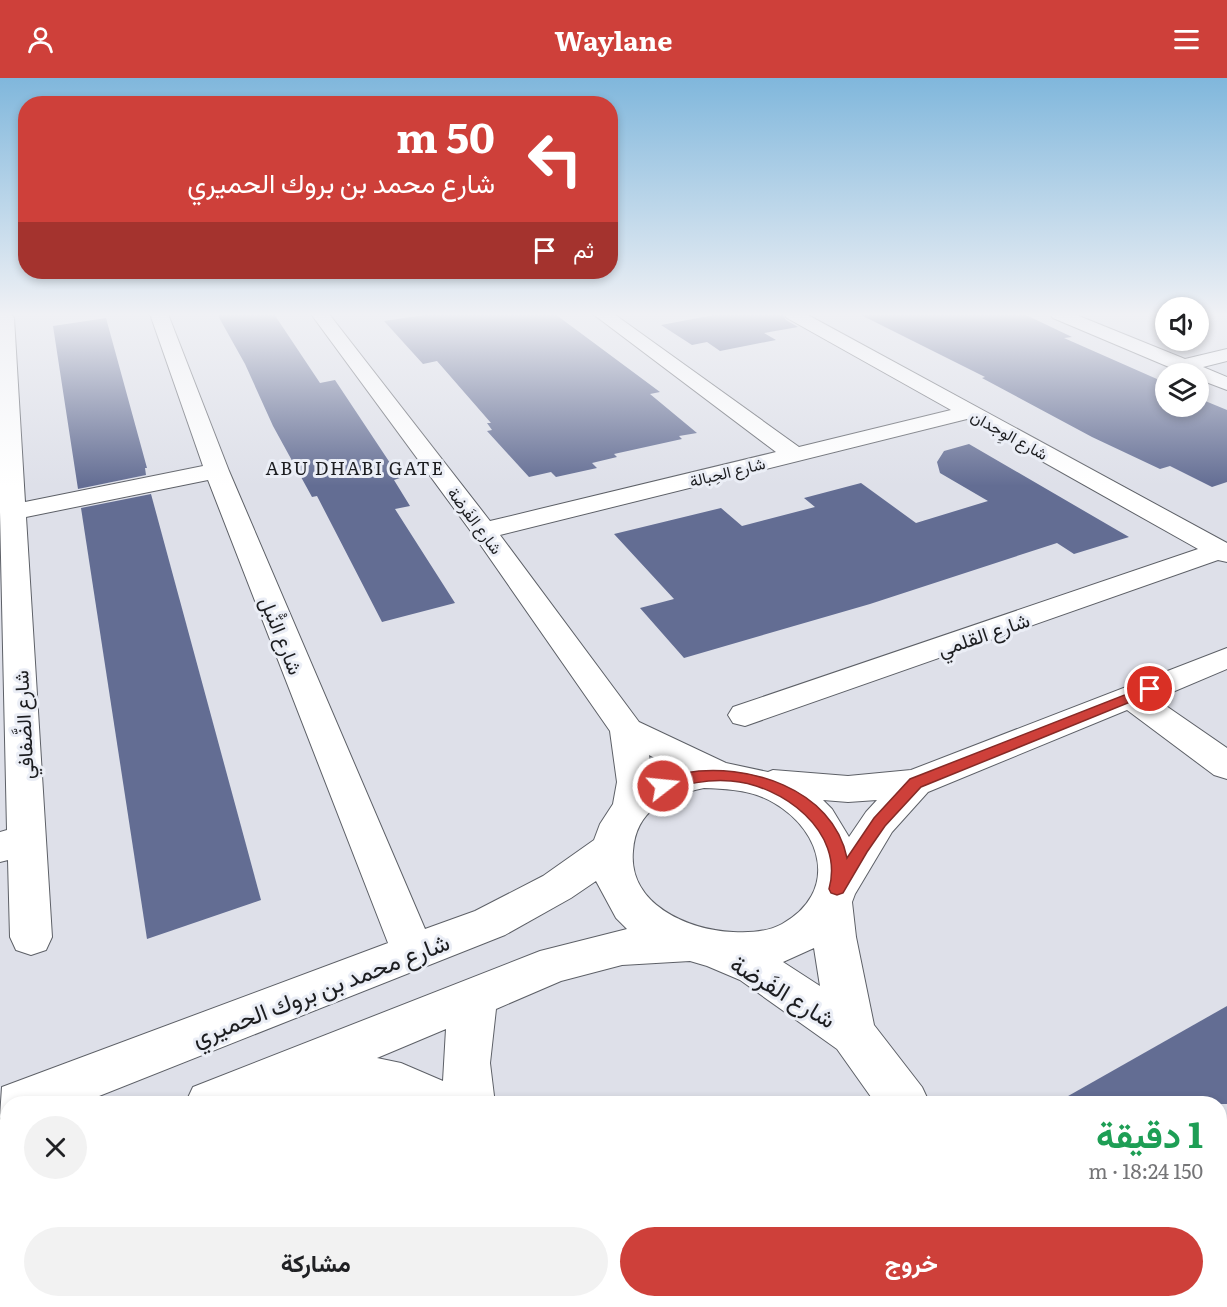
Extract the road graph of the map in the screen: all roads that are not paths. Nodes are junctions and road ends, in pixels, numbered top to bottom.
1 (3, 371) edge
2 (180, 371) edge
3 (363, 371) edge
4 (681, 371) edge
5 (897, 371) edge
6 (1209, 377) edge
7 (1227, 384) edge
8 (970, 412) junction
9 (795, 455) junction
10 (217, 471) junction
11 (13, 512) junction
12 (484, 531) junction
13 (1224, 552) edge
14 (9, 627) edge
15 (1227, 658) edge
16 (1131, 697) junction
17 (745, 715) dead end
18 (627, 730) junction
19 (1227, 766) edge
20 (720, 776) junction
21 (762, 782) junction
22 (915, 783) junction
23 (631, 807) junction
24 (14, 843) edge
25 (611, 849) junction
26 (835, 896) junction
27 (31, 938) dead end
28 (702, 947) junction
29 (413, 953) junction
30 (476, 995) junction
31 (853, 1034) junction
32 (230, 1095) edge
33 (40, 1096) edge
34 (419, 1096) edge
35 (469, 1096) edge
36 (899, 1096) edge

1 - 11 street, شارع الضَّفافي
2 - 10 street, شارع النُّبل
3 - 12 street, شارع الفَرضة
4 - 9 street
5 - 8 street, شارع الوِجدان
6 - 7 street
8 - 9 street, شارع الحِبالة
8 - 13 street, شارع الوِجدان
9 - 12 street, شارع الحِبالة
10 - 11 street
10 - 29 street, شارع النُّبل
11 - 14 street, شارع الضَّفافي
12 - 18 street, شارع الفَرضة
13 - 17 street, شارع القلمي
14 - 24 street, شارع الضَّفافي
15 - 16 street
16 - 19 street
16 - 22 street
18 - 20 street, شارع الفَرضة
18 - 23 street, شارع الفَرضة
20 - 21 street
20 - 23 street
21 - 22 street
21 - 26 street
22 - 26 street
23 - 25 street
24 - 27 street, شارع الضَّفافي
25 - 28 street
25 - 29 street, شارع محمد بن بروك الحميري
26 - 28 street
26 - 31 street, شارع الفَرضة
28 - 30 street
28 - 31 street, شارع الفَرضة
29 - 33 street, شارع محمد بن بروك الحميري
30 - 32 street
30 - 35 street
31 - 36 street, شارع الفَرضة
32 - 34 street

